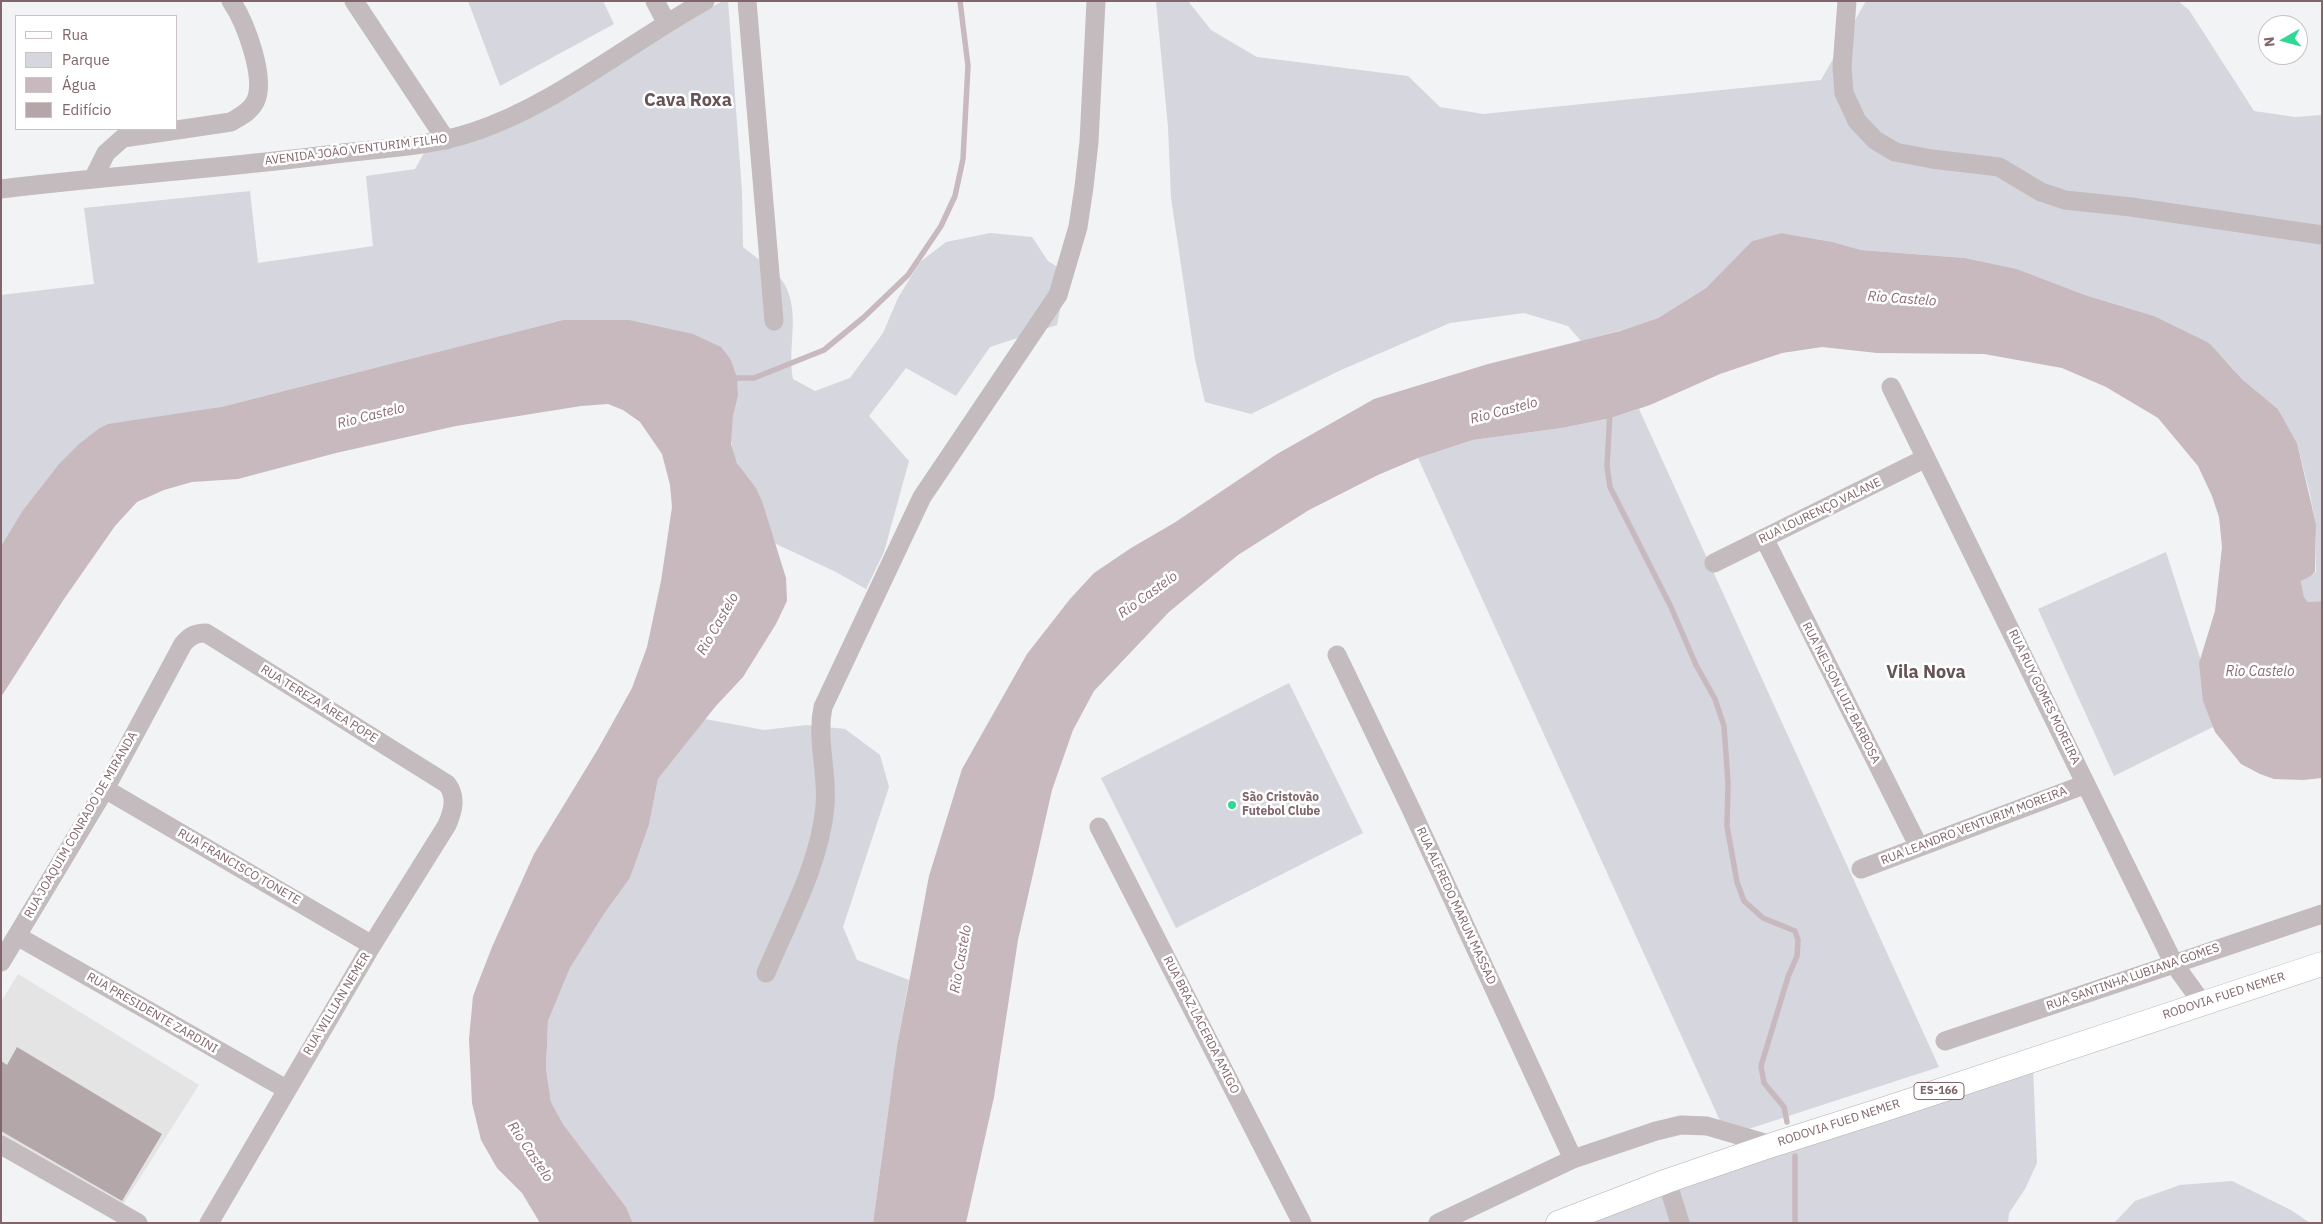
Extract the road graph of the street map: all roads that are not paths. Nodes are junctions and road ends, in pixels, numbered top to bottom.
1 (230, 1) edge
2 (354, 1) edge
3 (655, 1) edge
4 (706, 1) edge
5 (747, 1) edge
6 (1096, 1) edge
7 (1847, 1) edge
8 (666, 22) junction
9 (177, 130) edge
10 (178, 130) edge
11 (446, 140) junction
12 (94, 178) junction
13 (1, 189) edge
14 (2322, 235) edge
15 (774, 321) dead end
16 (1891, 387) dead end
17 (1926, 458) junction
18 (1764, 538) junction
19 (1714, 563) dead end
20 (189, 637) joint
21 (1337, 655) dead end
22 (447, 784) joint
23 (2086, 784) junction
24 (105, 789) junction
25 (1100, 827) dead end
26 (1919, 847) junction
27 (1861, 869) dead end
28 (2322, 914) edge
29 (17, 936) junction
30 (372, 945) junction
31 (1, 962) edge
32 (2174, 964) junction
33 (2322, 964) edge
34 (766, 973) dead end
35 (2203, 1004) junction
36 (1945, 1041) dead end
37 (286, 1089) junction
38 (1772, 1144) junction
39 (1, 1145) edge
40 (1572, 1159) junction
41 (1668, 1180) junction
42 (138, 1223) edge
43 (209, 1223) edge
44 (1302, 1223) edge
45 (1438, 1223) edge
46 (1558, 1223) edge
47 (1680, 1223) edge

1 - 10 street
2 - 11 street
3 - 8 street
4 - 8 street, AVENIDA JOÃO VENTURIM FILHO
5 - 15 street
6 - 34 street
7 - 14 street
8 - 11 street, AVENIDA JOÃO VENTURIM FILHO
9 - 12 street
11 - 12 street, AVENIDA JOÃO VENTURIM FILHO
12 - 13 street, AVENIDA JOÃO VENTURIM FILHO
16 - 17 street, RUA RUY GOMES MOREIRA
17 - 18 street, RUA LOURENÇO VALANE
17 - 23 street, RUA RUY GOMES MOREIRA
18 - 19 street, RUA LOURENÇO VALANE
18 - 26 street, RUA NELSON LUIZ BARBOSA
20 - 22 street, RUA TEREZA ÁREA POPE
20 - 24 street, RUA JOAQUIM CONRADO DE MIRANDA
21 - 40 street, RUA ALFREDO MARUN MASSAD
22 - 30 street, RUA WILLIAN NEMER
23 - 26 street, RUA LEANDRO VENTURIM MOREIRA
23 - 32 street, RUA RUY GOMES MOREIRA
24 - 29 street, RUA JOAQUIM CONRADO DE MIRANDA
24 - 30 street, RUA FRANCISCO TONETE
25 - 44 street, RUA BRAZ LACERDA AMIGO
26 - 27 street, RUA LEANDRO VENTURIM MOREIRA
28 - 32 street, RUA SANTINHA LUBIANA GOMES
29 - 31 street, RUA JOAQUIM CONRADO DE MIRANDA
29 - 37 street, RUA PRESIDENTE ZARDINI
30 - 37 street, RUA WILLIAN NEMER
32 - 35 street, RUA RUY GOMES MOREIRA
32 - 36 street, RUA SANTINHA LUBIANA GOMES
33 - 35 main road, RODOVIA FUED NEMER / ES-166
35 - 38 main road, RODOVIA FUED NEMER / ES-166
37 - 43 street, RUA WILLIAN NEMER
38 - 40 street
38 - 41 main road, RODOVIA FUED NEMER / ES-166
39 - 42 street
40 - 45 street
41 - 46 main road, RODOVIA FUED NEMER / ES-166
41 - 47 street

